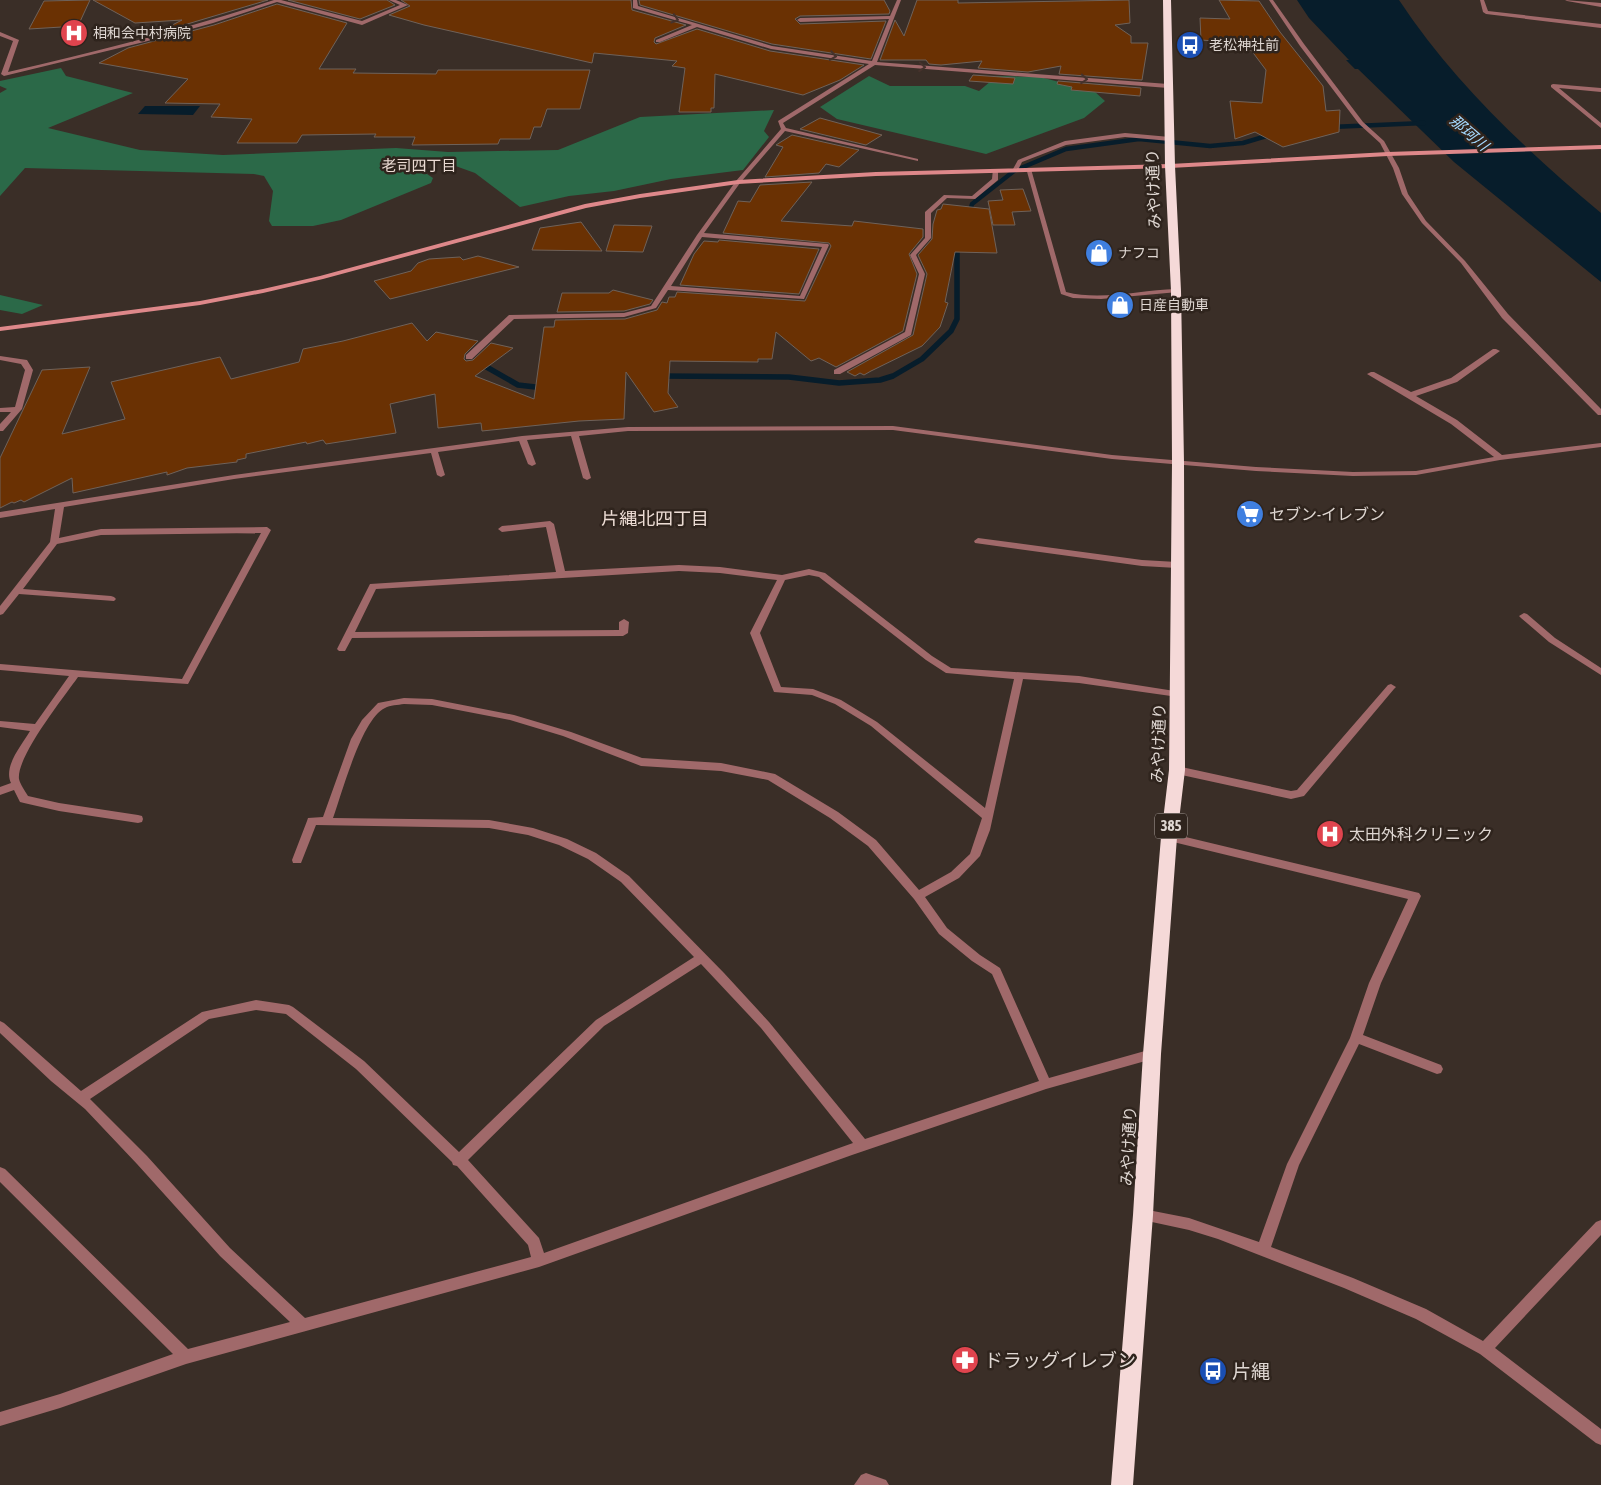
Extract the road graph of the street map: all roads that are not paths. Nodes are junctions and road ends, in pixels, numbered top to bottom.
1 (278, 0) edge
2 (391, 0) edge
3 (630, 0) edge
4 (636, 0) edge
5 (899, 0) edge
6 (1167, 0) edge
7 (1271, 0) edge
8 (1482, 0) edge
9 (1567, 0) edge
10 (1601, 5) edge
11 (892, 17) junction
12 (800, 20) dead end
13 (697, 25) junction
14 (1601, 26) edge
15 (0, 34) edge
16 (658, 41) dead end
17 (874, 63) junction
18 (2, 75) edge
19 (1168, 86) junction
20 (1601, 90) edge
21 (1601, 126) edge
22 (784, 129) junction
23 (1170, 139) junction
24 (1601, 147) edge
25 (1388, 154) junction
26 (916, 160) dead end
27 (1170, 166) junction
28 (1016, 169) junction
29 (1028, 169) junction
30 (996, 170) junction
31 (738, 182) junction
32 (700, 235) junction
33 (667, 288) junction
34 (1176, 291) junction
35 (0, 329) edge
36 (1496, 351) dead end
37 (469, 357) dead end
38 (0, 358) edge
39 (837, 372) dead end
40 (1371, 374) dead end
41 (1411, 395) junction
42 (18, 409) junction
43 (0, 410) edge
44 (1601, 413) edge
45 (0, 429) edge
46 (574, 433) junction
47 (522, 438) junction
48 (1601, 445) edge
49 (434, 450) junction
50 (1500, 458) junction
51 (1178, 463) junction
52 (532, 464) dead end
53 (441, 475) dead end
54 (587, 478) dead end
55 (60, 505) junction
56 (0, 515) edge
57 (502, 529) dead end
58 (978, 541) dead end
59 (54, 542) junction
60 (1176, 565) junction
61 (561, 574) junction
62 (782, 578) junction
63 (16, 591) junction
64 (111, 599) dead end
65 (0, 612) edge
66 (1524, 616) dead end
67 (624, 622) dead end
68 (350, 634) junction
69 (342, 649) dead end
70 (0, 667) edge
71 (1601, 672) edge
72 (76, 673) junction
73 (1019, 676) junction
74 (1391, 687) dead end
75 (1178, 694) junction
76 (0, 724) edge
77 (38, 728) junction
78 (1177, 770) junction
79 (17, 785) junction
80 (0, 791) edge
81 (988, 817) junction
82 (138, 819) dead end
83 (327, 821) junction
84 (1169, 838) junction
85 (297, 860) dead end
86 (918, 896) junction
87 (702, 957) junction
88 (0, 1026) edge
89 (1356, 1038) junction
90 (1152, 1054) junction
91 (1437, 1069) dead end
92 (1046, 1084) junction
93 (81, 1098) junction
94 (862, 1146) junction
95 (458, 1161) junction
96 (0, 1173) edge
97 (1143, 1214) junction
98 (1601, 1226) edge
99 (1263, 1250) junction
100 (539, 1260) junction
101 (304, 1326) junction
102 (1485, 1350) junction
103 (186, 1357) junction
104 (0, 1419) edge
105 (1601, 1438) edge
106 (862, 1485) edge
107 (881, 1485) edge
108 (1122, 1485) edge

1 - 2 street
1 - 18 street
3 - 4 street
4 -> 13 street
5 - 11 street
6 - 19 highway, みやけ通り / 385
7 - 25 street
8 - 14 street
9 - 10 street
11 - 12 street
11 - 17 street
13 - 16 street
13 -> 17 street
15 - 18 street
17 -> 19 street
17 - 22 street
19 - 23 highway, みやけ通り / 385
20 - 21 street
22 - 26 street
22 - 31 street
23 - 27 highway, みやけ通り / 385
23 - 28 street
24 - 25 street
25 - 27 street
25 - 44 street
27 - 29 street
27 - 34 highway, みやけ通り / 385
28 - 29 street
28 - 30 street
29 - 34 street
30 - 31 street
30 - 39 street
31 - 32 street
31 - 35 street
32 - 33 street
32 - 33 street
33 - 37 street
34 - 51 highway, みやけ通り / 385
36 - 41 street
38 - 42 street
40 - 41 street
41 - 50 street
42 - 43 street
42 - 45 street
46 - 47 street
46 - 51 street
46 - 54 street
47 - 49 street
47 - 52 street
48 - 50 street
49 - 53 street
49 - 55 street
50 - 51 street
51 - 60 highway, みやけ通り / 385
55 - 56 street
55 - 59 street
57 - 61 street
58 - 60 street
59 - 63 street
59 - 72 street
60 - 75 highway, みやけ通り / 385
61 - 62 street
61 - 68 street
62 - 73 street
62 - 81 street
63 - 64 street
63 - 65 street
66 - 71 street
67 - 68 street
68 - 69 street
70 - 72 street
72 - 77 street
73 - 75 street
73 - 81 street
74 - 78 street
75 - 78 highway, みやけ通り / 385
76 - 77 street
77 - 79 street
78 - 84 highway, みやけ通り / 385
79 - 80 street
79 - 82 street
81 - 86 street
83 - 85 street
83 - 86 street
83 - 87 street
84 - 89 street
84 - 90 highway, みやけ通り / 385
86 - 92 street
87 - 94 street
87 - 95 street
88 - 93 street
89 - 91 street
89 - 99 street
90 - 92 street
90 - 97 highway, みやけ通り / 385
92 - 94 street
93 - 95 street
93 - 101 street
94 - 100 street
95 - 100 street
96 - 103 street
97 - 99 street
97 - 108 highway, みやけ通り / 385
98 - 102 street
99 - 102 street
100 - 101 street
101 - 103 street
102 - 105 street
103 - 104 street
106 - 107 street

